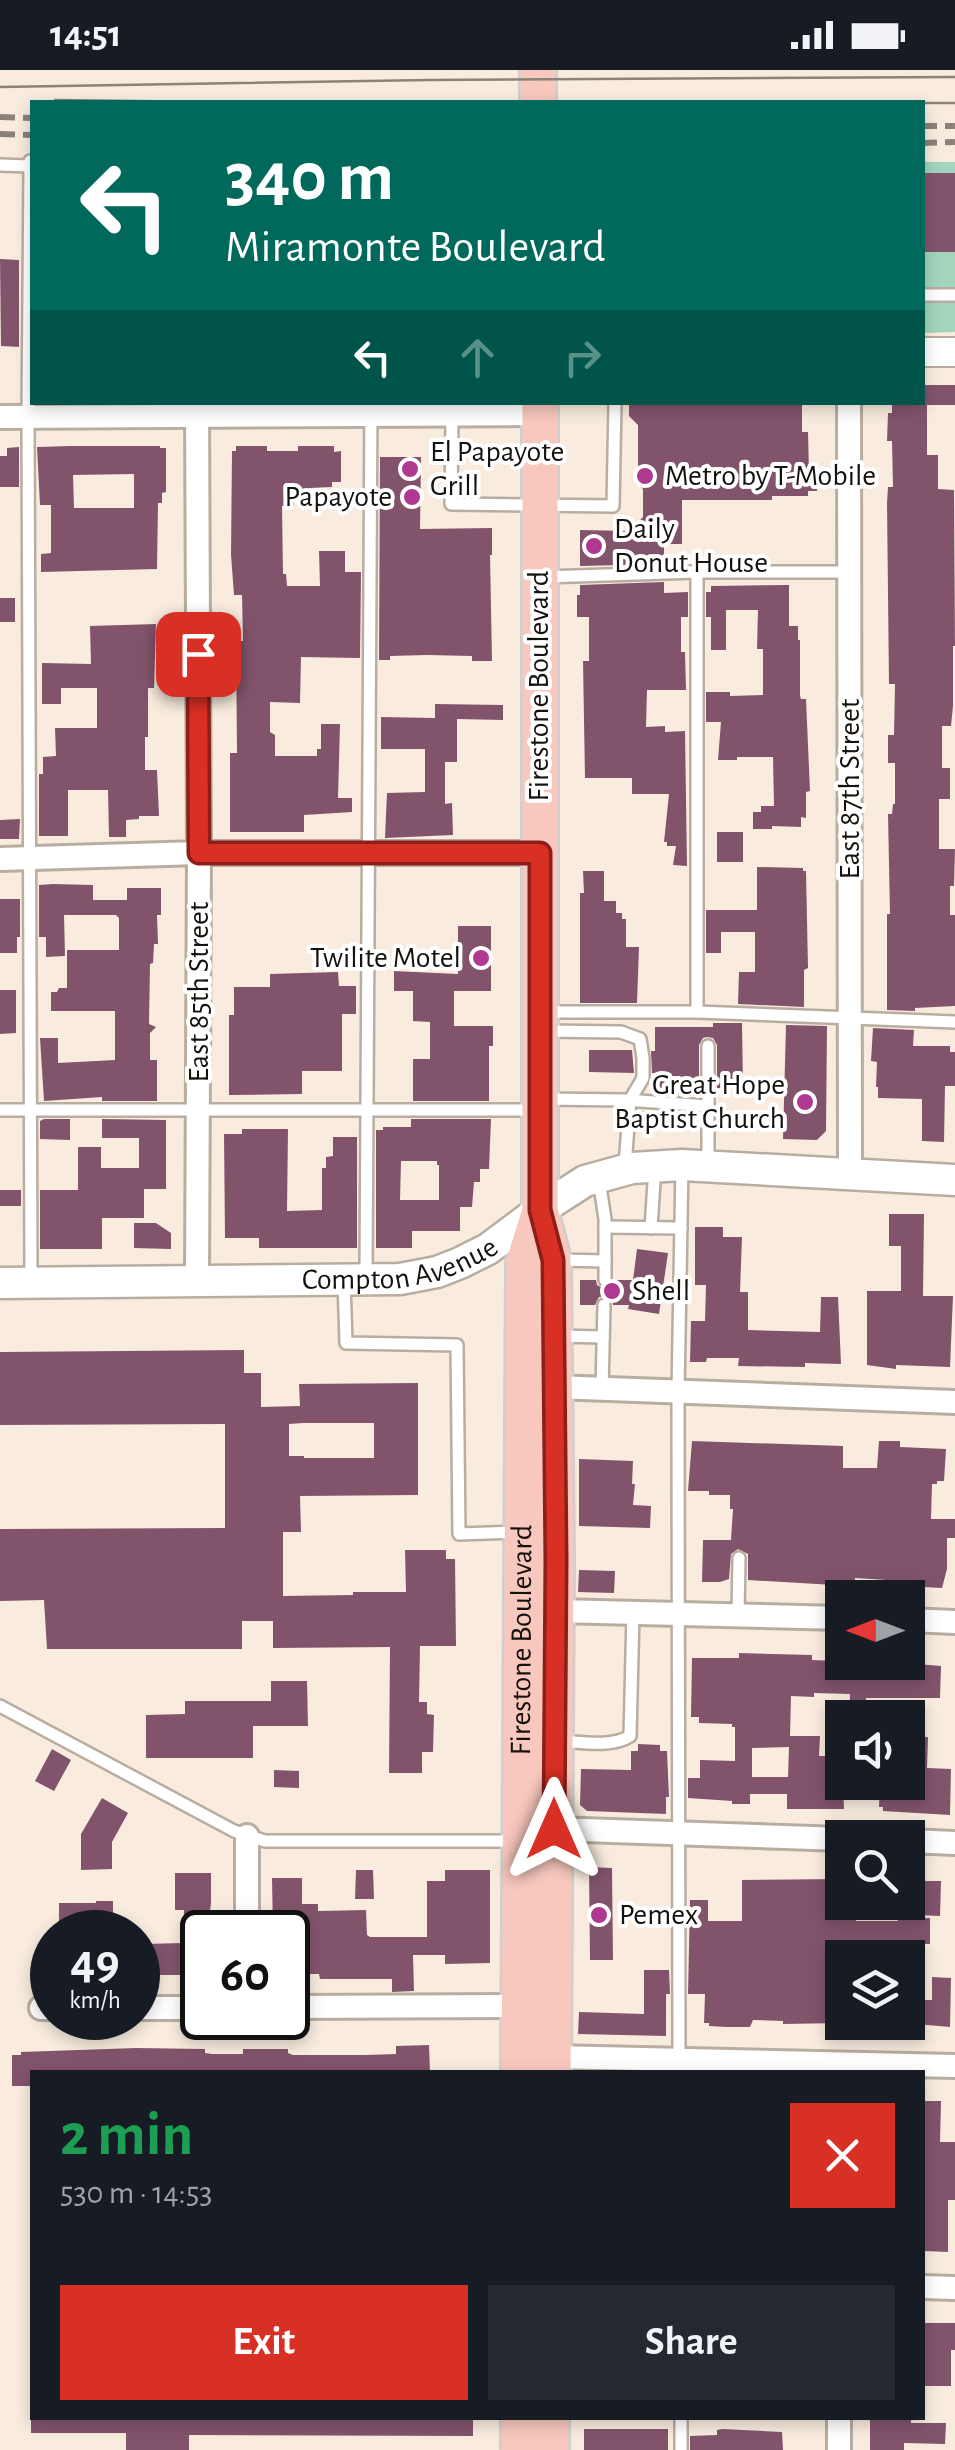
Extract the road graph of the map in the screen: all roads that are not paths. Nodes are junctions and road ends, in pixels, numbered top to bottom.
1 (538, 70) edge
2 (538, 100) edge
3 (30, 163) edge
4 (0, 166) edge
5 (30, 248) edge
6 (925, 295) edge
7 (955, 295) edge
8 (925, 352) edge
9 (955, 352) edge
10 (614, 405) edge
11 (849, 405) edge
12 (540, 408) edge
13 (197, 409) edge
14 (371, 409) edge
15 (452, 414) junction
16 (0, 417) edge
17 (28, 417) junction
18 (539, 506) junction
19 (697, 572) junction
20 (850, 572) junction
21 (539, 577) junction
22 (199, 853) junction
23 (369, 853) junction
24 (540, 853) junction
25 (31, 858) junction
26 (0, 859) edge
27 (696, 1012) junction
28 (850, 1020) junction
29 (540, 1022) junction
30 (955, 1022) edge
31 (708, 1046) dead end
32 (630, 1100) junction
33 (540, 1104) junction
34 (708, 1106) junction
35 (0, 1110) edge
36 (31, 1110) junction
37 (198, 1110) junction
38 (367, 1110) junction
39 (654, 1169) junction
40 (850, 1176) junction
41 (955, 1180) edge
42 (540, 1210) junction
43 (605, 1227) junction
44 (651, 1228) junction
45 (681, 1228) junction
46 (553, 1260) junction
47 (605, 1261) junction
48 (355, 1280) junction
49 (604, 1280) dead end
50 (197, 1281) junction
51 (31, 1282) junction
52 (0, 1283) edge
53 (604, 1305) dead end
54 (554, 1336) junction
55 (603, 1337) junction
56 (554, 1388) junction
57 (602, 1389) junction
58 (678, 1392) junction
59 (955, 1402) edge
60 (521, 1532) junction
61 (739, 1558) dead end
62 (556, 1611) junction
63 (632, 1613) junction
64 (677, 1614) junction
65 (738, 1615) junction
66 (825, 1618) edge
67 (925, 1621) edge
68 (955, 1622) edge
69 (0, 1706) edge
70 (555, 1741) junction
71 (554, 1829) junction
72 (677, 1833) junction
73 (247, 1836) junction
74 (825, 1838) edge
75 (520, 1841) junction
76 (925, 1842) edge
77 (955, 1843) edge
78 (247, 1910) edge
79 (520, 2006) junction
80 (310, 2007) edge
81 (553, 2065) edge
82 (679, 2066) edge
83 (955, 2066) edge
84 (520, 2070) edge
85 (925, 2286) edge
86 (955, 2288) edge
87 (520, 2420) edge
88 (552, 2420) edge
89 (680, 2420) edge
90 (839, 2420) edge
91 (520, 2450) edge
92 (551, 2450) edge
93 (680, 2450) edge
94 (838, 2450) edge

1 - 2 main road
3 - 4 lane
5 - 17 lane
6 - 7 lane
8 - 9 street
10 - 18 lane
11 - 20 street, East 87th Street
12 - 15 street
12 - 18 main road, Firestone Boulevard
13 - 14 street
13 - 17 street
13 - 22 street, East 85th Street
14 - 15 street
14 - 23 lane
15 - 18 lane
16 - 17 street
17 - 25 lane
18 - 21 main road, Firestone Boulevard
19 - 20 lane
19 - 21 lane
19 - 27 lane
20 - 28 street, East 87th Street
21 - 24 main road, Firestone Boulevard
22 - 23 street
22 - 25 street
22 - 37 street, East 85th Street
23 - 24 street
23 - 38 lane
24 - 29 main road, Firestone Boulevard
25 - 26 street
25 - 36 lane
27 - 28 lane
27 - 29 lane
28 - 30 lane
28 - 40 street, East 87th Street
29 - 32 lane
29 - 33 main road, Firestone Boulevard
31 - 34 lane
32 - 33 lane
32 - 34 lane
32 - 39 lane
33 - 38 lane
33 - 42 main road, Firestone Boulevard
34 - 39 lane
35 - 36 lane
36 - 37 lane
36 - 51 lane
37 - 38 lane
37 - 50 street, East 85th Street
38 - 48 lane
39 - 40 main road
39 - 42 main road, Compton Avenue
39 - 43 lane
39 - 44 lane
39 - 45 lane
40 - 41 main road
42 - 46 main road, Firestone Boulevard
42 - 48 main road, Compton Avenue
42 - 60 main road, Firestone Boulevard
43 - 44 lane
43 - 47 lane
44 - 45 lane
45 - 58 lane
46 - 47 lane
46 - 54 main road, Firestone Boulevard
47 - 49 lane
48 - 50 main road, Compton Avenue
48 - 60 lane
50 - 51 main road, Compton Avenue
51 - 52 main road, Compton Avenue
53 - 55 lane
54 - 55 lane
54 - 56 main road, Firestone Boulevard
55 - 57 lane
56 - 57 street
56 - 62 main road, Firestone Boulevard
57 - 58 street
58 - 59 street
58 - 64 lane
60 - 75 main road, Firestone Boulevard
61 - 65 lane
62 - 63 street
62 - 70 main road, Firestone Boulevard
63 - 64 street
63 - 70 lane
64 - 65 street
64 - 72 lane
65 - 66 street
67 - 68 street
69 - 73 lane
70 - 71 main road, Firestone Boulevard
71 - 72 street
71 - 81 main road, Firestone Boulevard
72 - 74 street
72 - 82 lane
73 - 75 lane
73 - 78 street
75 - 79 main road, Firestone Boulevard
76 - 77 street
79 - 80 street
79 - 84 main road, Firestone Boulevard
81 - 82 street
82 - 83 street
85 - 86 street
87 - 91 main road
88 - 92 main road
89 - 93 lane
90 - 94 street

